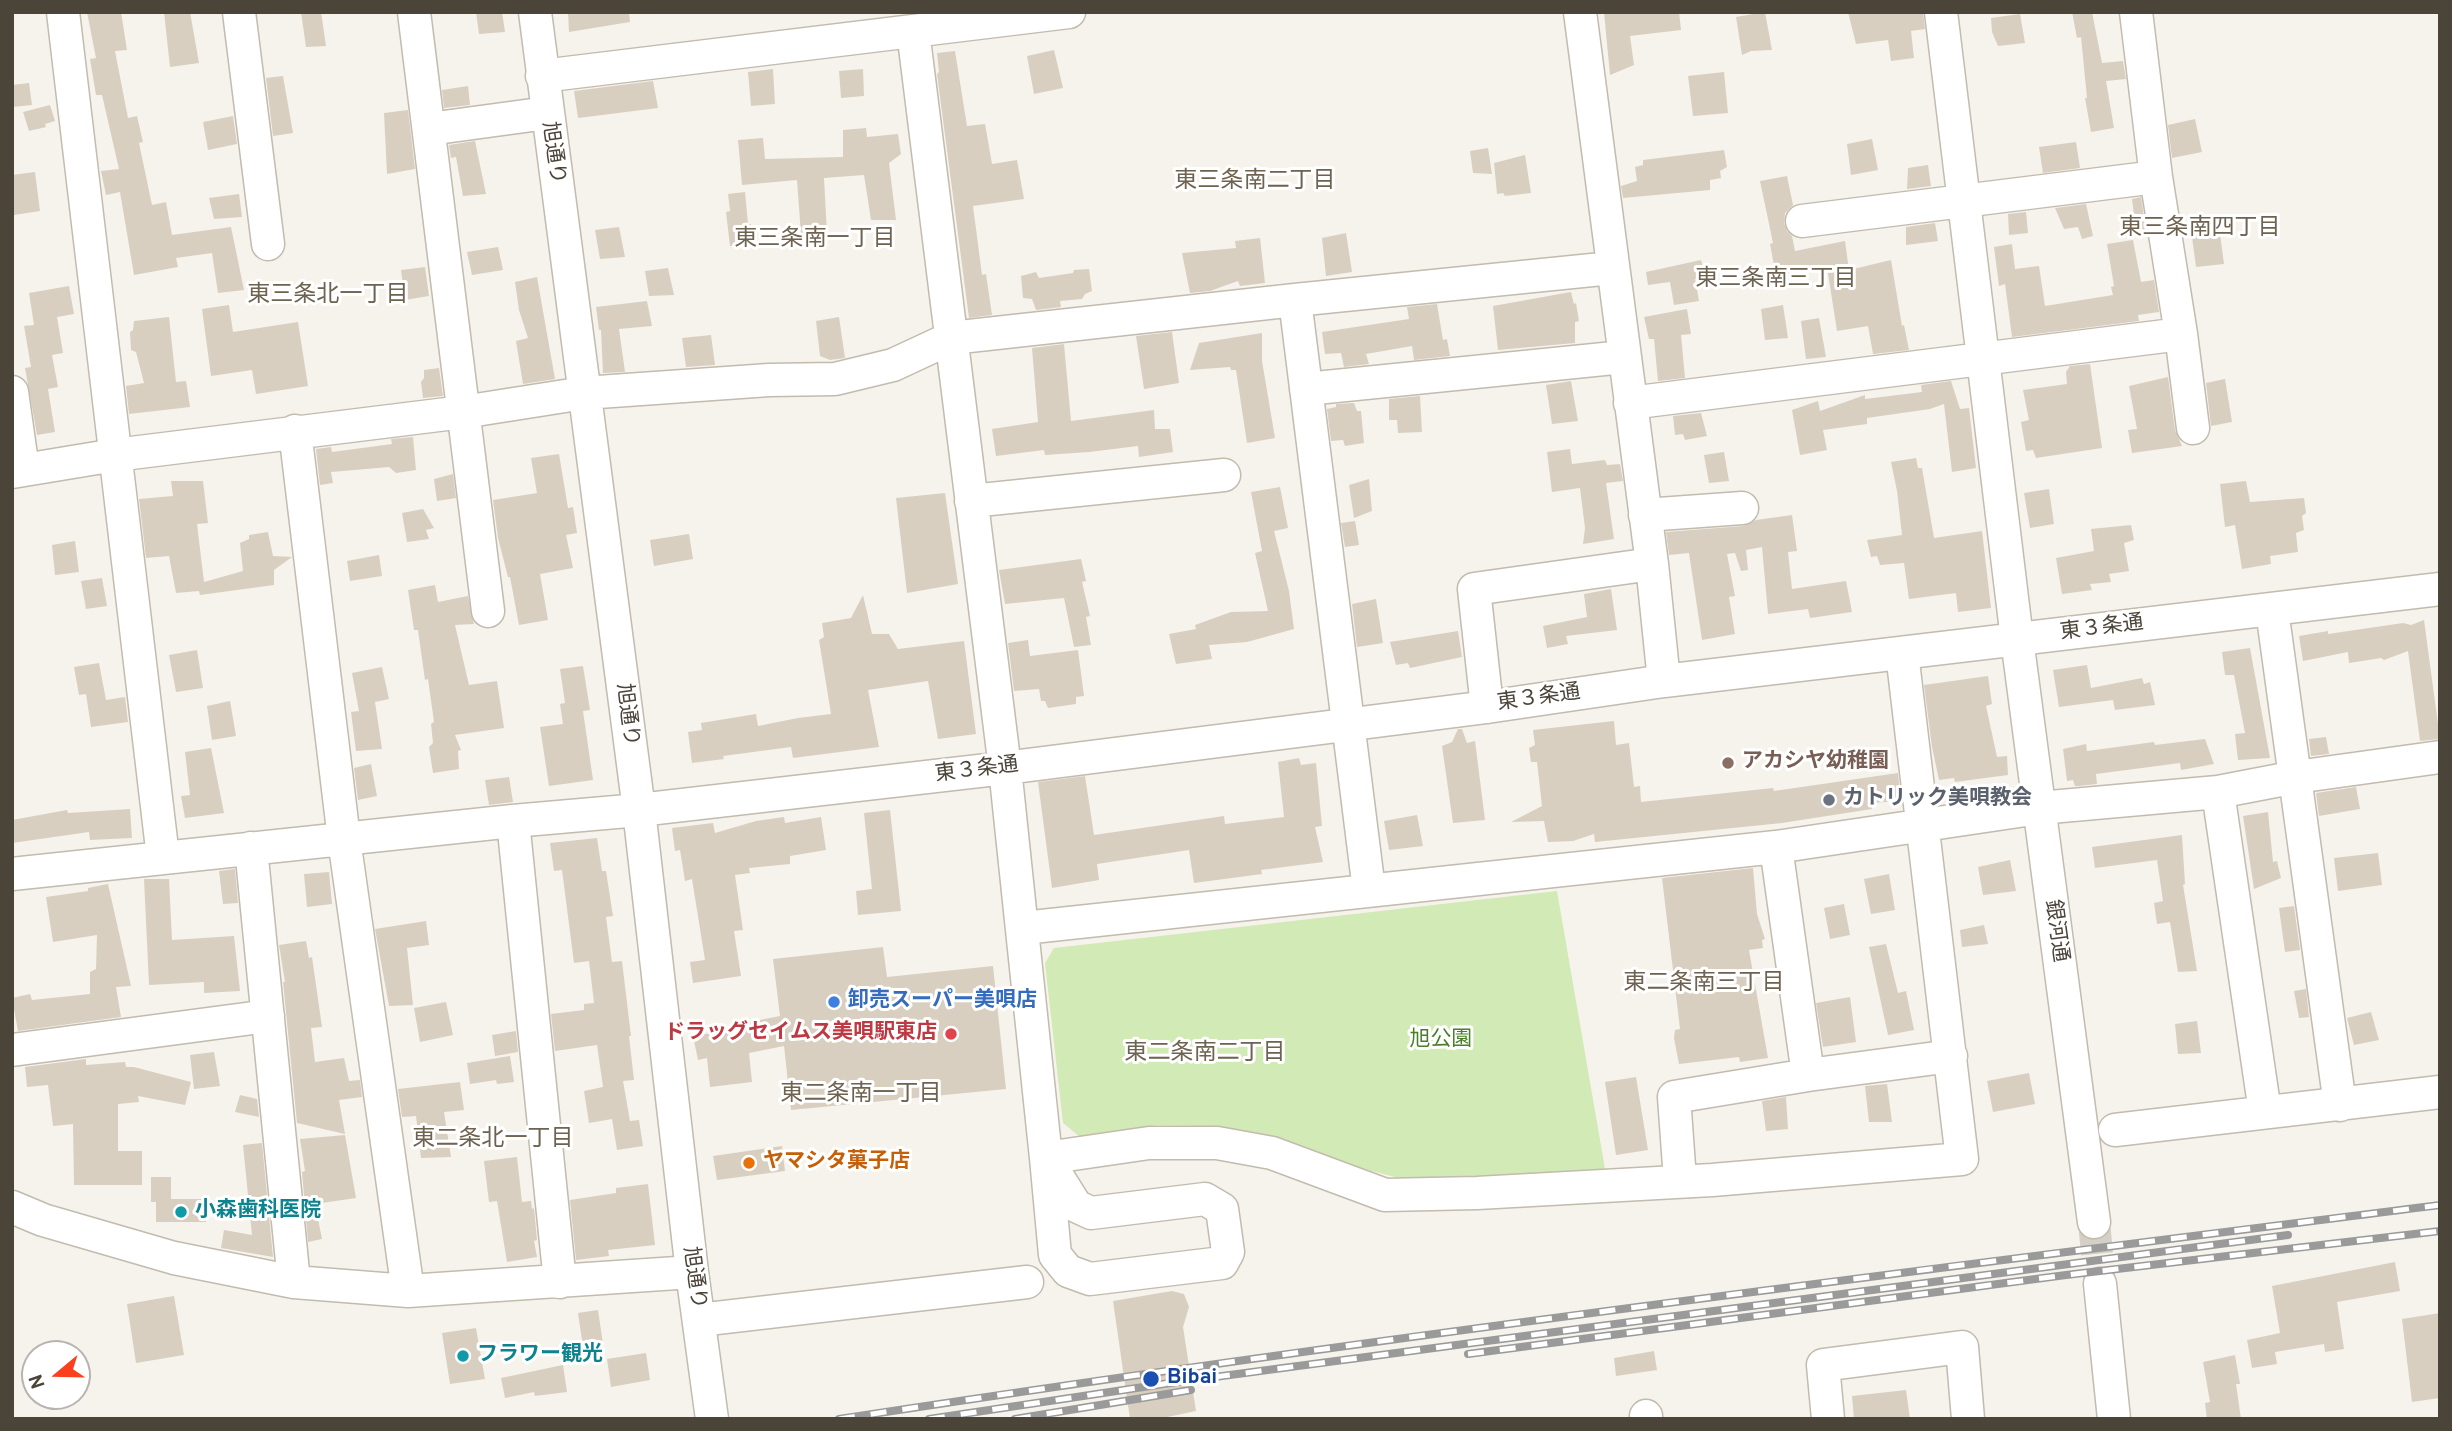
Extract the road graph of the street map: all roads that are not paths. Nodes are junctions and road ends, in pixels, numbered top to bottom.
1 (63, 12) edge
2 (239, 12) edge
3 (414, 12) edge
4 (535, 12) edge
5 (1069, 12) edge
6 (1580, 12) edge
7 (1941, 12) edge
8 (2136, 12) edge
9 (913, 31) junction
10 (542, 76) junction
11 (547, 113) junction
12 (429, 129) junction
13 (2156, 177) junction
14 (1963, 201) junction
15 (1802, 221) dead end
16 (268, 244) dead end
17 (1612, 268) junction
18 (1295, 300) junction
19 (2180, 334) junction
20 (951, 338) junction
21 (1624, 357) junction
22 (1984, 361) junction
23 (1306, 389) junction
24 (12, 392) edge
25 (584, 393) junction
26 (1630, 403) junction
27 (463, 412) junction
28 (2193, 428) dead end
29 (295, 431) junction
30 (115, 455) junction
31 (18, 471) edge
32 (1224, 475) dead end
33 (971, 501) junction
34 (1742, 509) dead end
35 (1645, 515) junction
36 (1652, 564) junction
37 (2440, 589) edge
38 (2272, 610) junction
39 (488, 611) dead end
40 (2017, 639) junction
41 (1902, 653) junction
42 (1664, 681) junction
43 (1487, 707) junction
44 (1348, 725) junction
45 (2440, 757) edge
46 (1005, 768) junction
47 (2296, 778) junction
48 (2218, 792) junction
49 (2039, 808) junction
50 (639, 810) junction
51 (513, 821) junction
52 (1921, 826) junction
53 (344, 839) junction
54 (1776, 847) junction
55 (251, 848) junction
56 (163, 858) junction
57 (12, 874) edge
58 (1369, 890) junction
59 (1023, 928) junction
60 (268, 1016) junction
61 (12, 1050) edge
62 (1951, 1056) junction
63 (1808, 1075) junction
64 (2440, 1092) edge
65 (2340, 1105) junction
66 (2265, 1112) junction
67 (2115, 1130) dead end
68 (1046, 1158) junction
69 (1681, 1180) junction
70 (12, 1207) edge
71 (2094, 1222) tunnel mouth
72 (692, 1272) junction
73 (294, 1282) junction
74 (560, 1282) junction
75 (1027, 1282) dead end
76 (2101, 1284) tunnel mouth
77 (408, 1291) junction
78 (699, 1320) junction
79 (712, 1419) edge
80 (1828, 1419) edge
81 (1968, 1419) edge
82 (2114, 1419) edge

1 - 30 street
2 - 16 street
3 - 12 street
4 - 10 street, 旭通り
5 - 9 street
6 - 17 street
7 - 14 street, 銀河通
8 - 13 street
9 - 10 street
9 - 20 street
10 - 11 street, 旭通り
11 - 12 street
11 - 25 street, 旭通り
12 - 27 street
13 - 14 street
13 - 19 street
14 - 15 street
14 - 22 street, 銀河通
17 - 18 street
17 - 21 street
18 - 20 street
18 - 23 street
19 - 22 street
19 - 28 street
20 - 25 street
20 - 33 street
21 - 23 street
21 - 26 street
22 - 26 street
22 - 40 street, 銀河通
23 - 44 street
24 - 31 street
25 - 27 street
25 - 50 street, 旭通り
26 - 35 street
27 - 29 street
27 - 39 street
29 - 30 street
29 - 53 street
30 - 31 street
30 - 56 street
32 - 33 street
33 - 46 street
34 - 35 street
35 - 36 street
36 - 42 street
36 - 43 street
37 - 38 street, 東３条通
38 - 40 street, 東３条通
38 - 47 street
40 - 41 street, 東３条通
40 - 49 street, 銀河通
41 - 42 street, 東３条通
41 - 52 street
42 - 43 street, 東３条通
43 - 44 street, 東３条通
44 - 46 street, 東３条通
44 - 58 street
45 - 47 street
46 - 50 street, 東３条通
46 - 59 street
47 - 48 street
47 - 65 street
48 - 49 street
48 - 66 street
49 - 52 street
49 - 71 street, 銀河通
50 - 51 street, 東３条通
50 - 72 street, 旭通り
51 - 53 street, 東３条通
51 - 74 street
52 - 54 street
52 - 62 street
53 - 55 street, 東３条通
53 - 77 street
54 - 58 street
54 - 63 street
55 - 56 street, 東３条通
55 - 60 street
56 - 57 street, 東３条通
58 - 59 street
59 - 68 street
60 - 61 street
60 - 73 street
62 - 63 street
62 - 69 street
63 - 69 street
64 - 65 street
65 - 66 street
66 - 67 street
68 - 68 street
68 - 69 street
70 - 73 street
72 - 74 street
72 - 78 street, 旭通り
73 - 77 street
74 - 77 street
75 - 78 street
76 - 82 street
78 - 79 street, 旭通り
80 - 81 street

